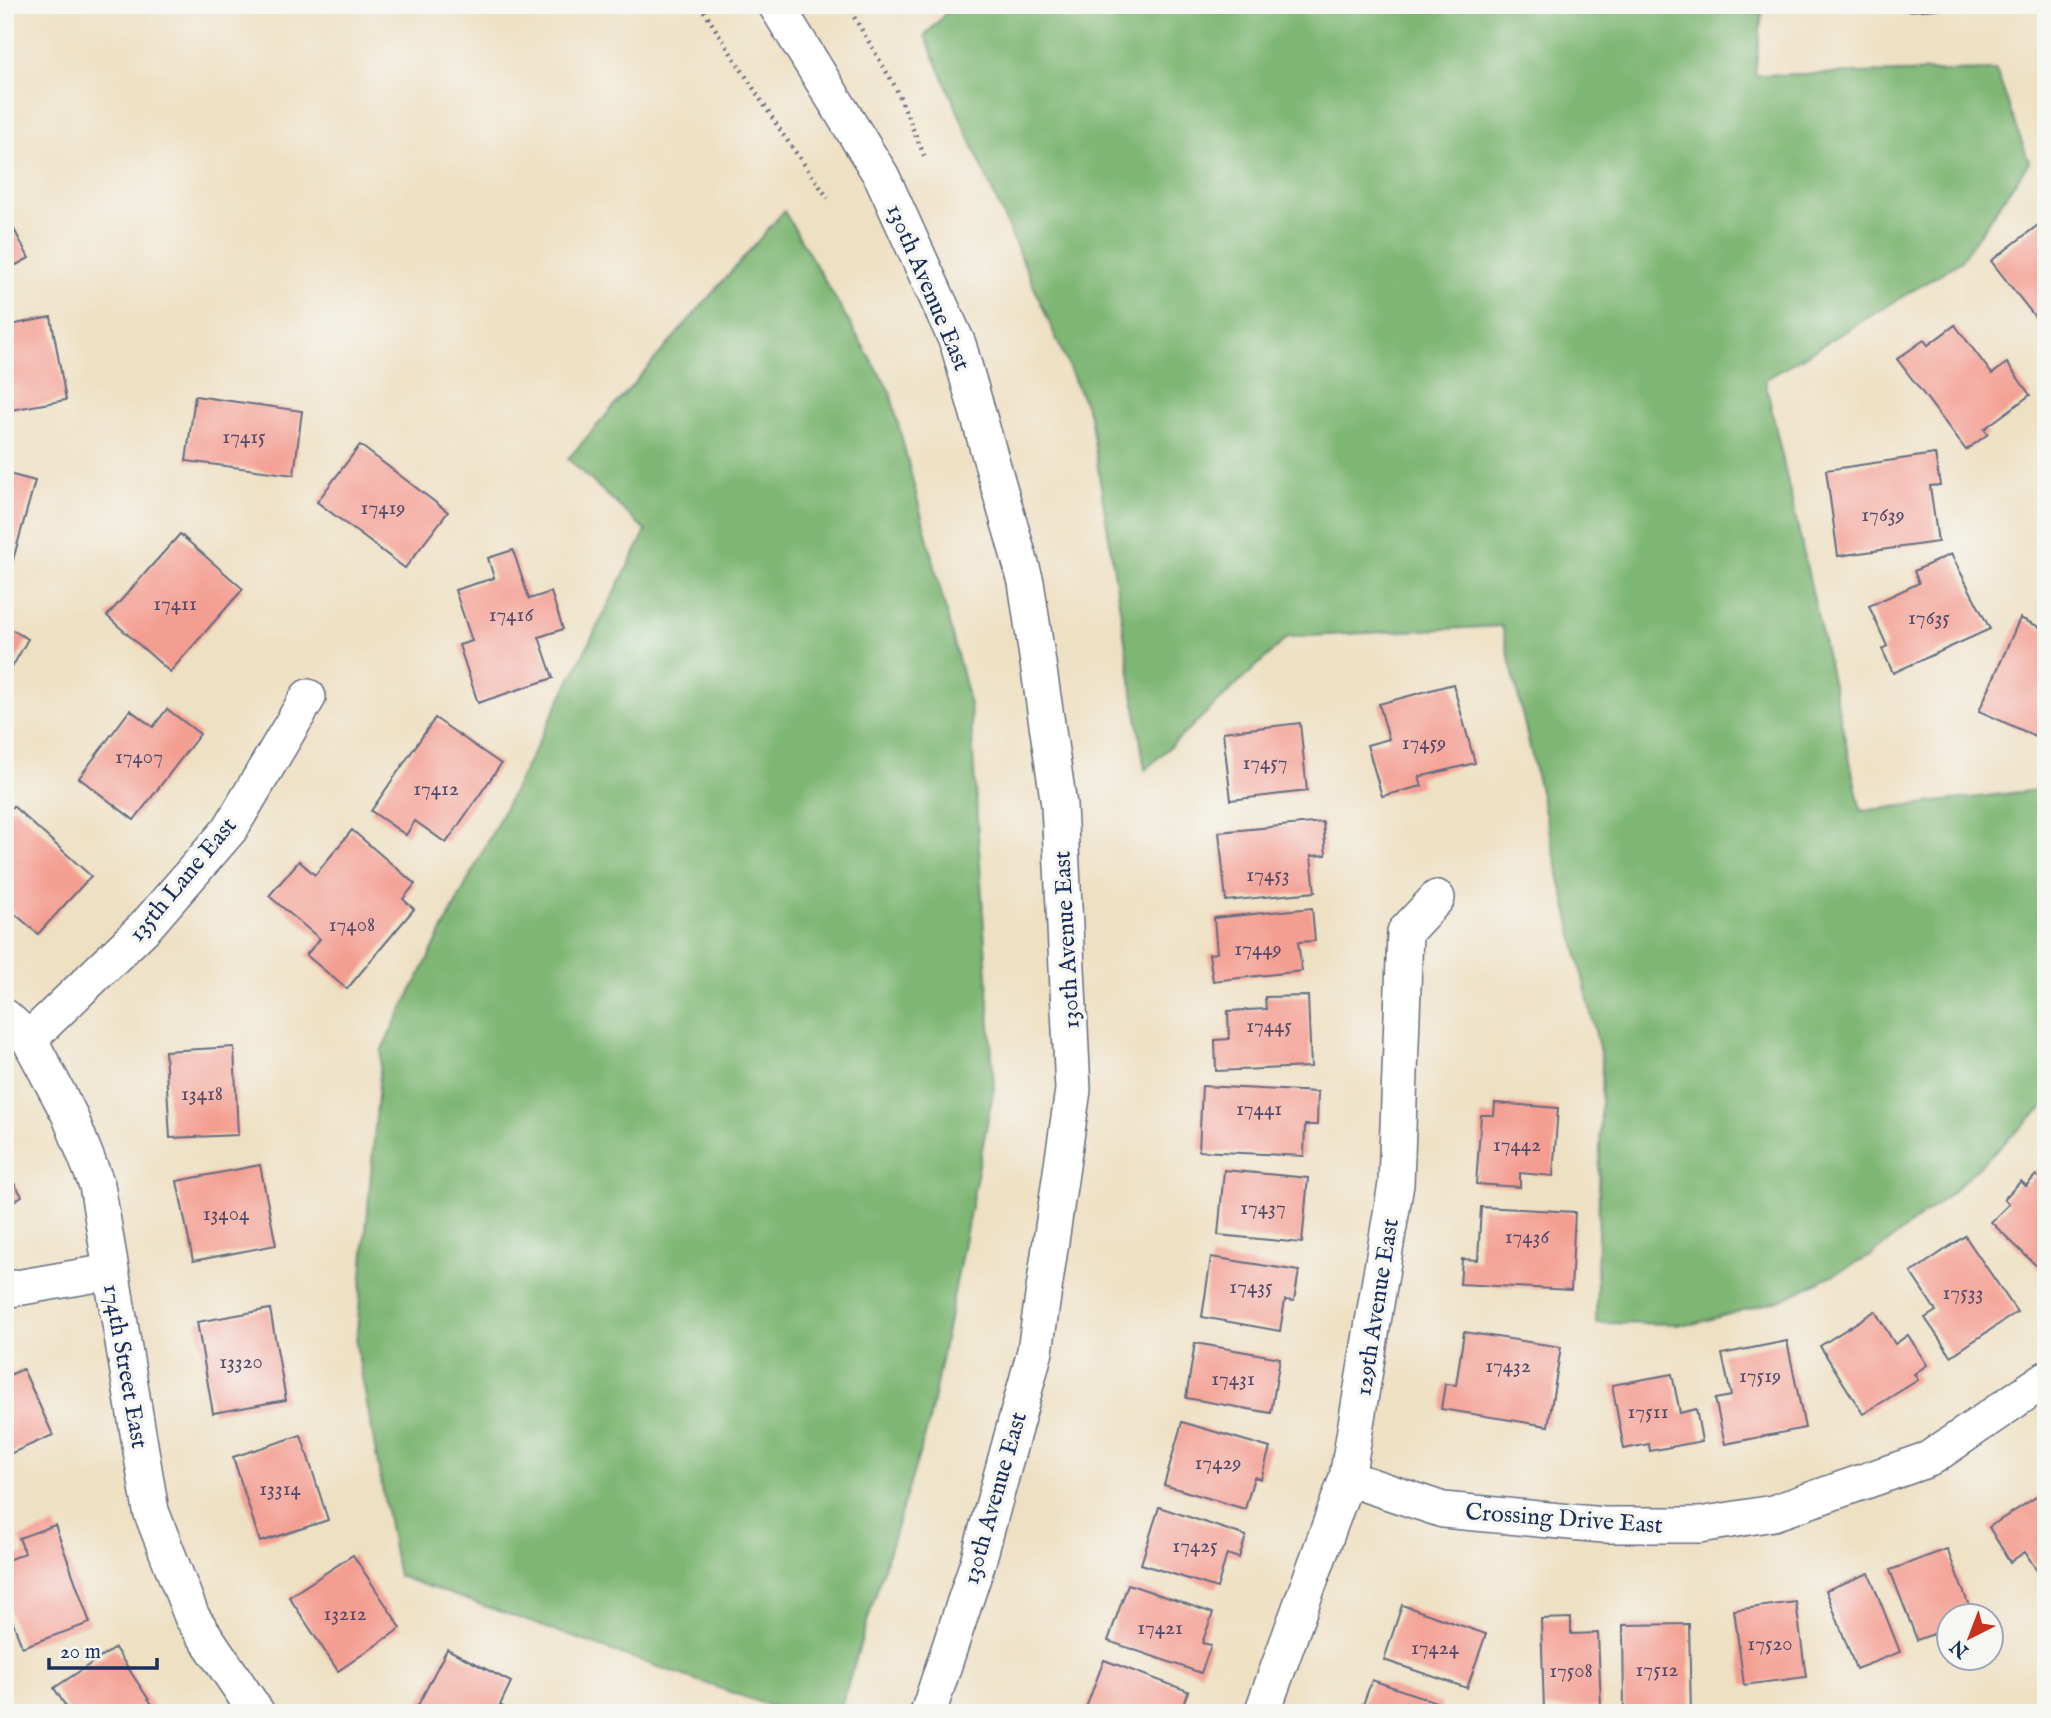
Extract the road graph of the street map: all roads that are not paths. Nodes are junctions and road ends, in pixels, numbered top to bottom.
1 (776, 5) edge
2 (308, 697) dead end
3 (1437, 898) dead end
4 (17, 1028) edge
5 (109, 1272) junction
6 (5, 1290) edge
7 (2046, 1379) edge
8 (1347, 1478) junction
9 (257, 1713) edge
10 (928, 1713) edge
11 (1262, 1713) edge

1 - 10 street, 130th Avenue East
2 - 4 street, 135th Lane East
3 - 8 street, 129th Avenue East
4 - 5 street, 174th Street East
5 - 6 street
5 - 9 street, 174th Street East
7 - 8 street, Crossing Drive East
8 - 11 street, 129th Avenue East

